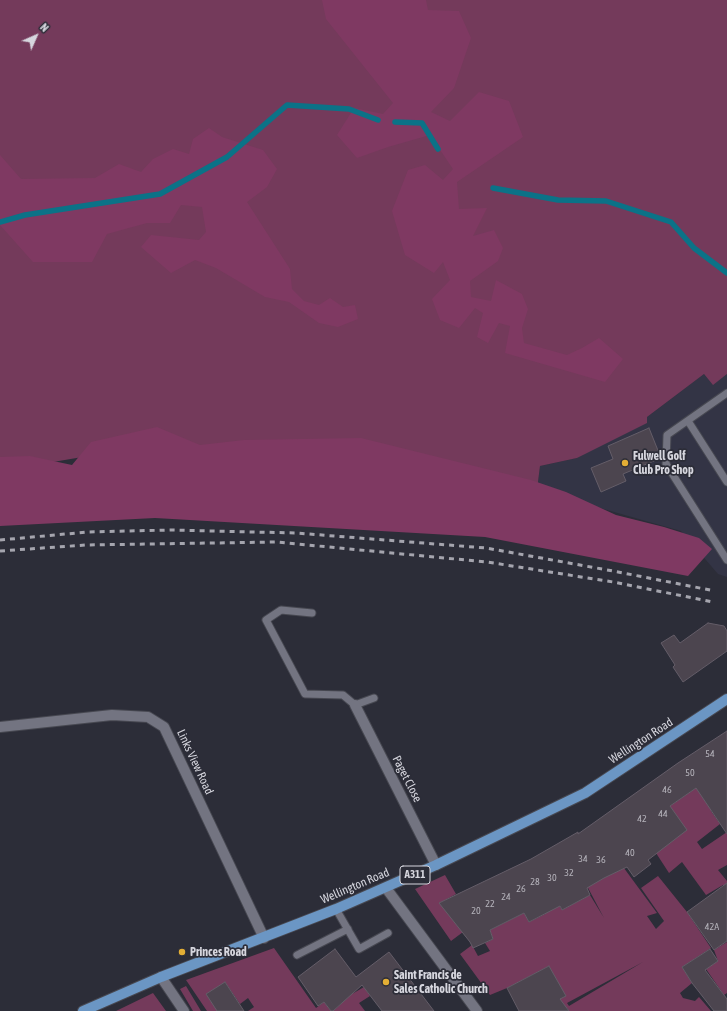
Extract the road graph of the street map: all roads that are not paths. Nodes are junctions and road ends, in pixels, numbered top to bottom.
1 (727, 393) edge
2 (688, 420) junction
3 (727, 482) edge
4 (727, 560) edge
5 (312, 613) dead end
6 (374, 698) dead end
7 (726, 703) edge
8 (355, 705) junction
9 (0, 726) edge
10 (436, 865) junction
11 (386, 888) junction
12 (336, 909) junction
13 (348, 929) junction
14 (388, 933) dead end
15 (264, 938) junction
16 (297, 955) dead end
17 (160, 977) junction
18 (83, 1011) edge
19 (184, 1011) edge
20 (477, 1011) edge

1 - 2 lane
2 - 3 lane
2 - 4 lane
5 - 8 lane
6 - 8 lane
7 - 10 main road, Wellington Road / A311
8 - 10 street, Paget Close
9 - 15 street, Links View Road
10 - 11 main road, Wellington Road / A311
11 - 12 main road, Wellington Road / A311
11 - 20 street
12 - 13 lane
12 - 15 main road, Wellington Road / A311
13 - 14 lane
13 - 16 lane
15 - 17 main road, Wellington Road / A311
17 - 18 main road, Wellington Road / A311
17 - 19 street

